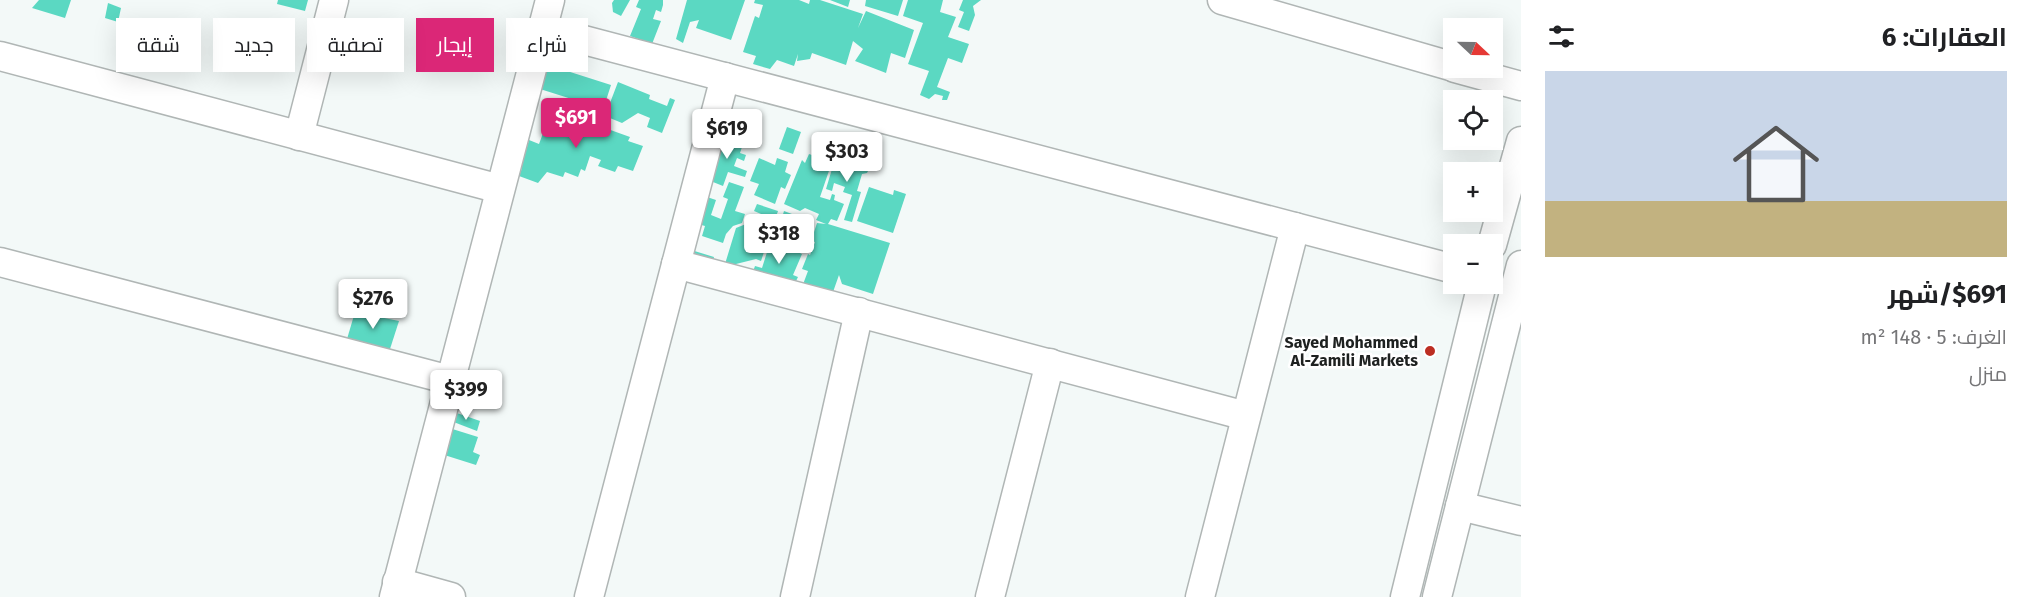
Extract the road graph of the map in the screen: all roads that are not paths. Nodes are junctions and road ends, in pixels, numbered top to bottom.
1 (334, 0) edge
2 (550, 0) edge
3 (1222, 0) edge
4 (545, 18) edge
5 (588, 41) edge
6 (0, 56) edge
7 (1443, 64) edge
8 (531, 72) edge
9 (725, 77) junction
10 (1493, 78) edge
11 (1521, 86) edge
12 (299, 136) junction
13 (1521, 141) edge
14 (500, 189) junction
15 (1295, 227) junction
16 (1495, 234) edge
17 (0, 262) edge
18 (676, 264) junction
19 (1443, 265) edge
20 (1520, 276) edge
21 (1480, 294) edge
22 (859, 312) junction
23 (1475, 314) junction
24 (1507, 318) junction
25 (1050, 363) junction
26 (450, 380) junction
27 (1246, 416) junction
28 (1448, 423) junction
29 (1478, 436) junction
30 (1460, 506) junction
31 (1521, 521) edge
32 (396, 590) edge
33 (451, 597) edge
34 (589, 597) edge
35 (795, 597) edge
36 (990, 597) edge
37 (1200, 597) edge
38 (1405, 597) edge
39 (1437, 597) edge

1 - 12 street
2 - 4 street
3 - 7 street
5 - 9 street
6 - 12 street
8 - 14 street
9 - 15 street
9 - 18 street
10 - 11 street
12 - 14 street
13 - 16 street
14 - 26 street
15 - 19 street
15 - 27 street
17 - 26 street
18 - 22 street
18 - 34 street
20 - 24 street
21 - 23 street
22 - 25 street
22 - 35 street
23 - 24 street
23 - 28 street
24 - 29 street
25 - 27 street
25 - 36 street
26 - 32 street
27 - 37 street
28 - 29 street
28 - 38 street
29 - 30 street
30 - 31 street
30 - 39 street
32 - 33 street

